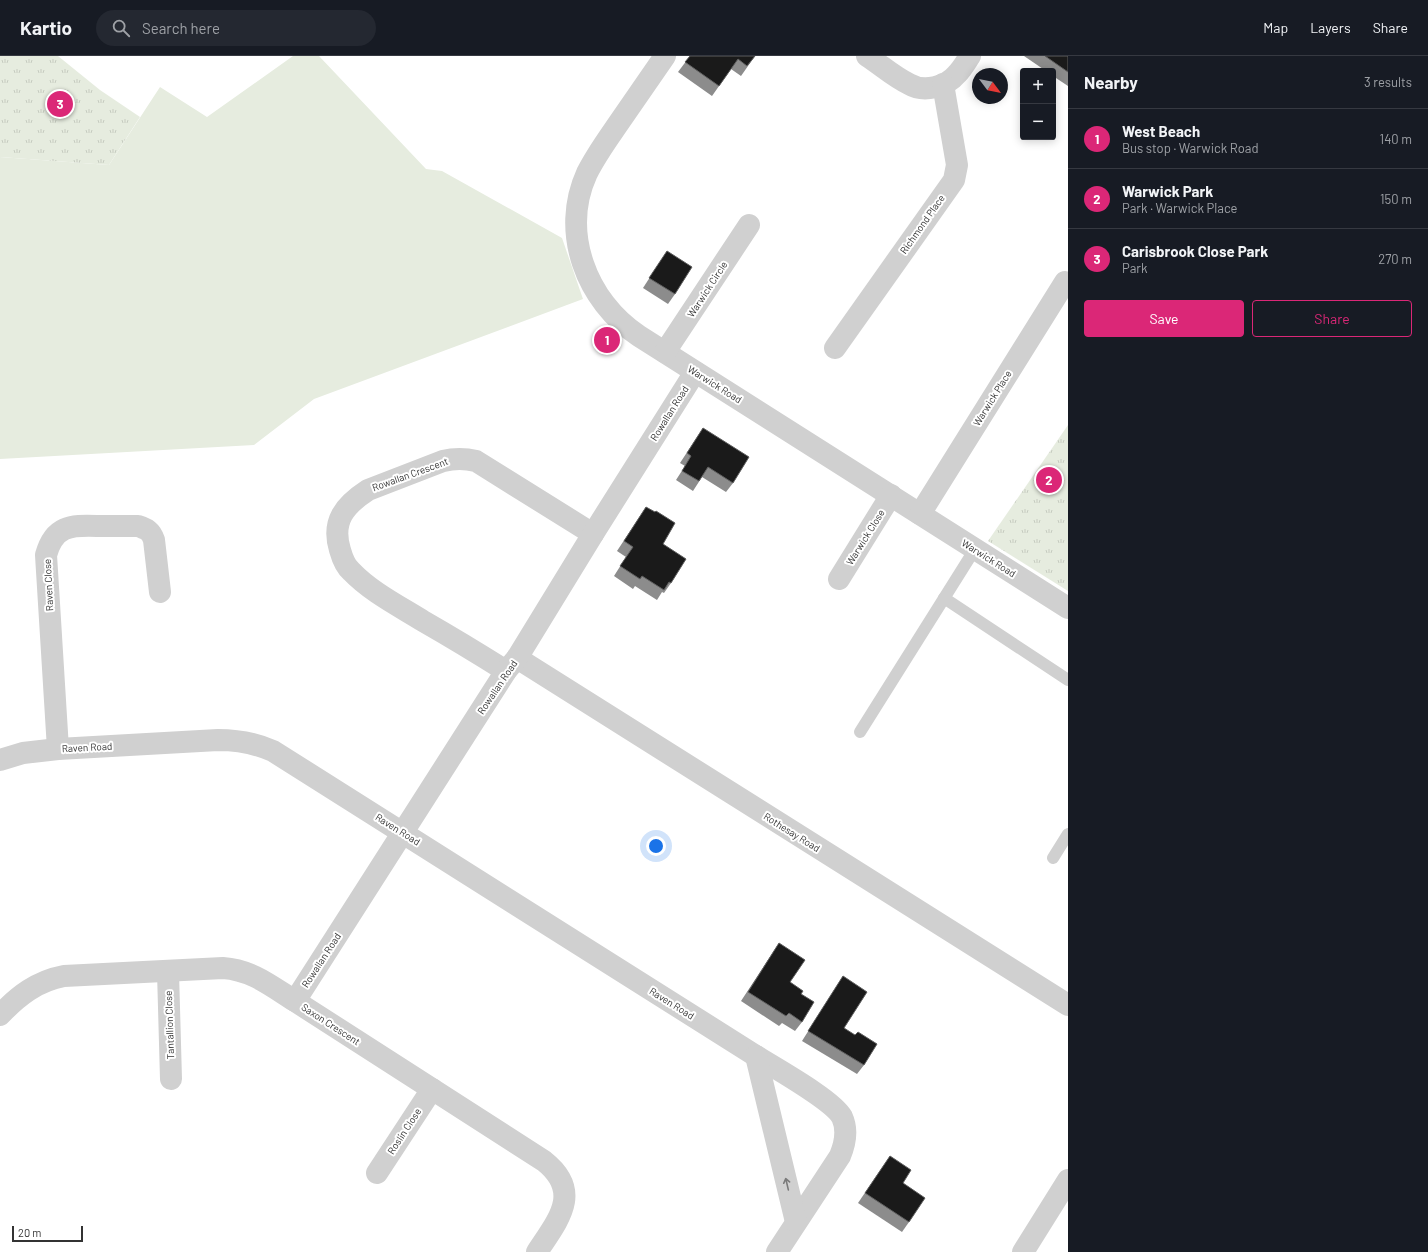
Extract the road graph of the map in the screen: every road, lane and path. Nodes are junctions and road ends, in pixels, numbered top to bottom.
1 (665, 56) edge
2 (867, 56) edge
3 (970, 56) edge
4 (943, 84) junction
5 (749, 225) dead end
6 (1065, 282) dead end
7 (835, 348) dead end
8 (665, 352) junction
9 (695, 372) junction
10 (891, 495) junction
11 (920, 514) junction
12 (593, 534) junction
13 (975, 549) junction
14 (838, 580) dead end
15 (160, 592) dead end
16 (944, 598) junction
17 (1068, 608) edge
18 (512, 664) junction
19 (1068, 680) edge
20 (860, 732) dead end
21 (58, 749) junction
22 (0, 760) edge
23 (403, 832) junction
24 (1068, 834) edge
25 (1053, 858) dead end
26 (168, 972) junction
27 (295, 1001) junction
28 (1068, 1005) edge
29 (0, 1015) edge
30 (756, 1056) junction
31 (171, 1079) dead end
32 (432, 1089) junction
33 (377, 1173) dead end
34 (1068, 1180) edge
35 (796, 1222) junction
36 (538, 1252) edge
37 (777, 1252) edge
38 (1023, 1252) edge

1 - 8 street, Warwick Road
2 - 4 street
3 - 4 street
4 - 7 street, Richmond Place
5 - 8 street, Warwick Circle
6 - 11 street, Warwick Place
8 - 9 street, Warwick Road
9 - 10 street, Warwick Road
9 - 12 street, Rowallan Road
10 - 11 street, Warwick Road
10 - 14 street, Warwick Close
11 - 13 street, Warwick Road
12 - 18 street, Rowallan Road
12 - 18 street, Rowallan Crescent
13 - 16 lane
13 - 17 street, Warwick Road
15 - 21 street, Raven Close
16 - 19 lane
16 - 20 lane
18 - 23 street, Rowallan Road
18 - 28 street, Rothesay Road
21 - 22 street, Raven Road
21 - 23 street, Raven Road
23 - 27 street, Rowallan Road
23 - 30 street, Raven Road
24 - 25 lane
26 - 27 street, Saxon Crescent
26 - 29 street, Saxon Crescent
26 - 31 street, Tantallion Close
27 - 32 street, Saxon Crescent
35 -> 30 street
30 - 35 street, Raven Road
32 - 33 street, Roslin Close
32 - 36 street, Saxon Crescent
34 - 38 street
35 - 37 street, Raven Road

